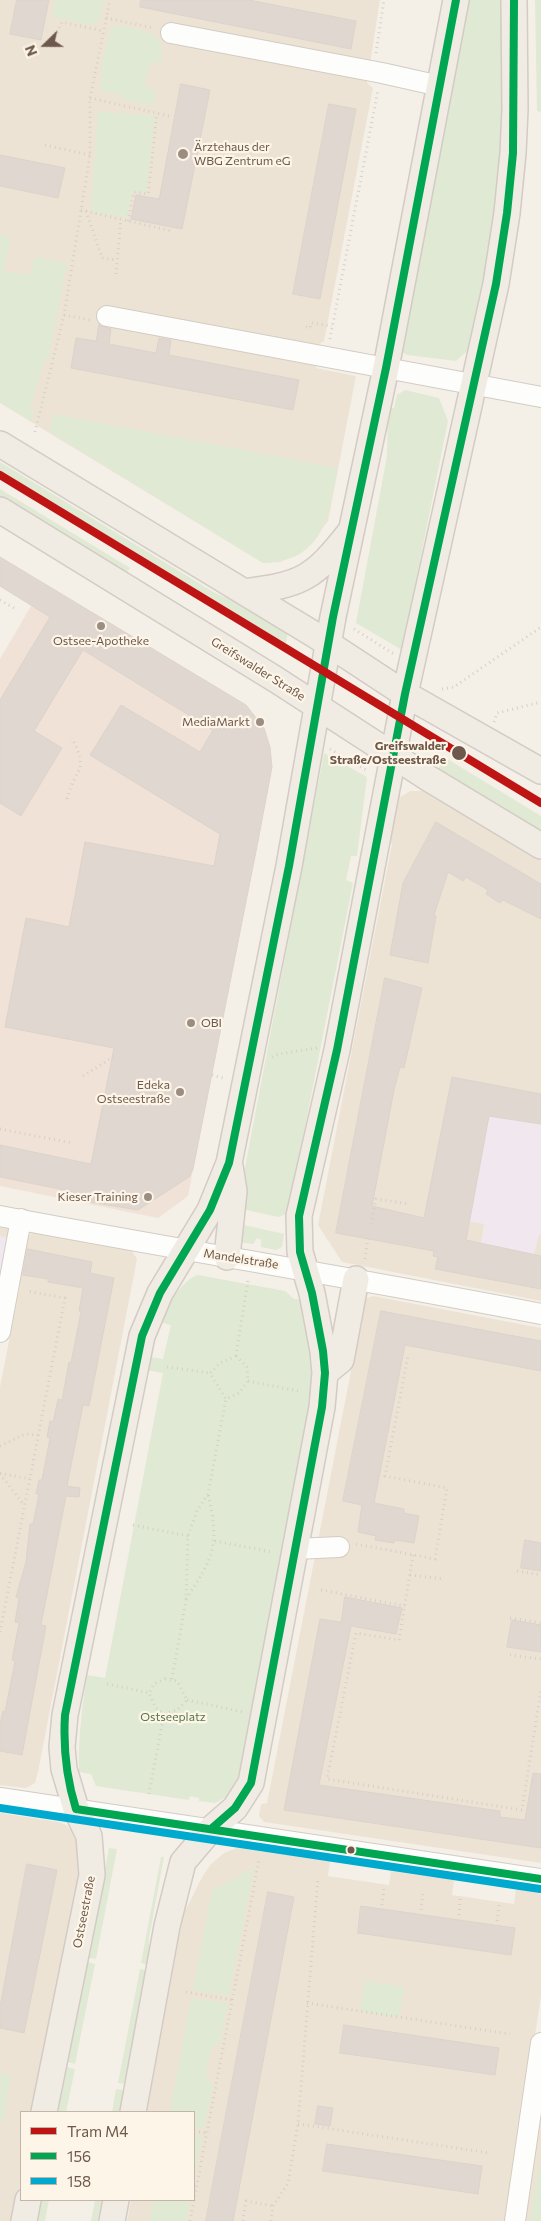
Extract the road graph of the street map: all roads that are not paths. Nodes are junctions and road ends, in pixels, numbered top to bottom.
1 (456, 0) edge
2 (514, 0) edge
3 (171, 33) road end
4 (440, 86) junction
5 (107, 316) road end
6 (386, 368) junction
7 (475, 386) junction
8 (541, 397) edge
9 (0, 444) edge
10 (0, 510) edge
11 (352, 530) junction
12 (244, 592) junction
13 (329, 644) junction
14 (405, 694) junction
15 (319, 707) junction
16 (393, 755) junction
17 (541, 771) edge
18 (541, 846) edge
19 (229, 1163) junction
20 (0, 1216) edge
21 (21, 1219) junction
22 (185, 1251) junction
23 (226, 1257) junction
24 (304, 1269) junction
25 (360, 1269) junction
26 (541, 1314) edge
27 (0, 1332) edge
28 (325, 1373) junction
29 (344, 1545) road end
30 (284, 1550) junction
31 (0, 1798) edge
32 (76, 1809) junction
33 (211, 1829) junction
34 (541, 1879) edge
35 (541, 2043) edge
36 (44, 2111) edge
37 (133, 2111) edge
38 (28, 2201) edge
39 (116, 2201) edge
40 (24, 2221) edge
41 (112, 2221) edge
42 (515, 2221) edge

1 - 4 main road, Ostseestraße
2 - 7 main road
3 - 4 street
4 - 6 main road, Ostseestraße
5 - 6 street
6 - 7 street
6 - 11 main road, Ostseestraße
7 - 8 street
7 - 14 main road
9 - 12 main road
10 - 15 main road, Greifswalder Straße
11 - 12 main road
11 - 13 main road, Ostseestraße
12 - 13 main road
13 - 14 main road
13 - 15 main road, Ostseestraße
14 - 16 main road
14 - 17 main road
15 - 16 main road, Greifswalder Straße
15 - 19 main road, Ostseestraße
16 - 18 main road, Greifswalder Straße
16 - 24 main road
19 - 22 main road, Ostseestraße
19 - 23 main road
20 - 21 street, Mandelstraße
21 - 22 street, Mandelstraße
21 - 27 street
22 - 23 street, Mandelstraße
22 - 32 main road, Ostseestraße
23 - 24 street, Mandelstraße
24 - 25 street, Mandelstraße
24 - 28 main road
25 - 26 street, Mandelstraße
25 - 28 main road
28 - 30 main road
29 - 30 street
30 - 33 main road
31 - 32 street
32 - 33 street
32 - 36 main road, Ostseestraße
33 - 34 street
33 - 37 main road
35 - 42 street
38 - 40 main road
39 - 41 main road

